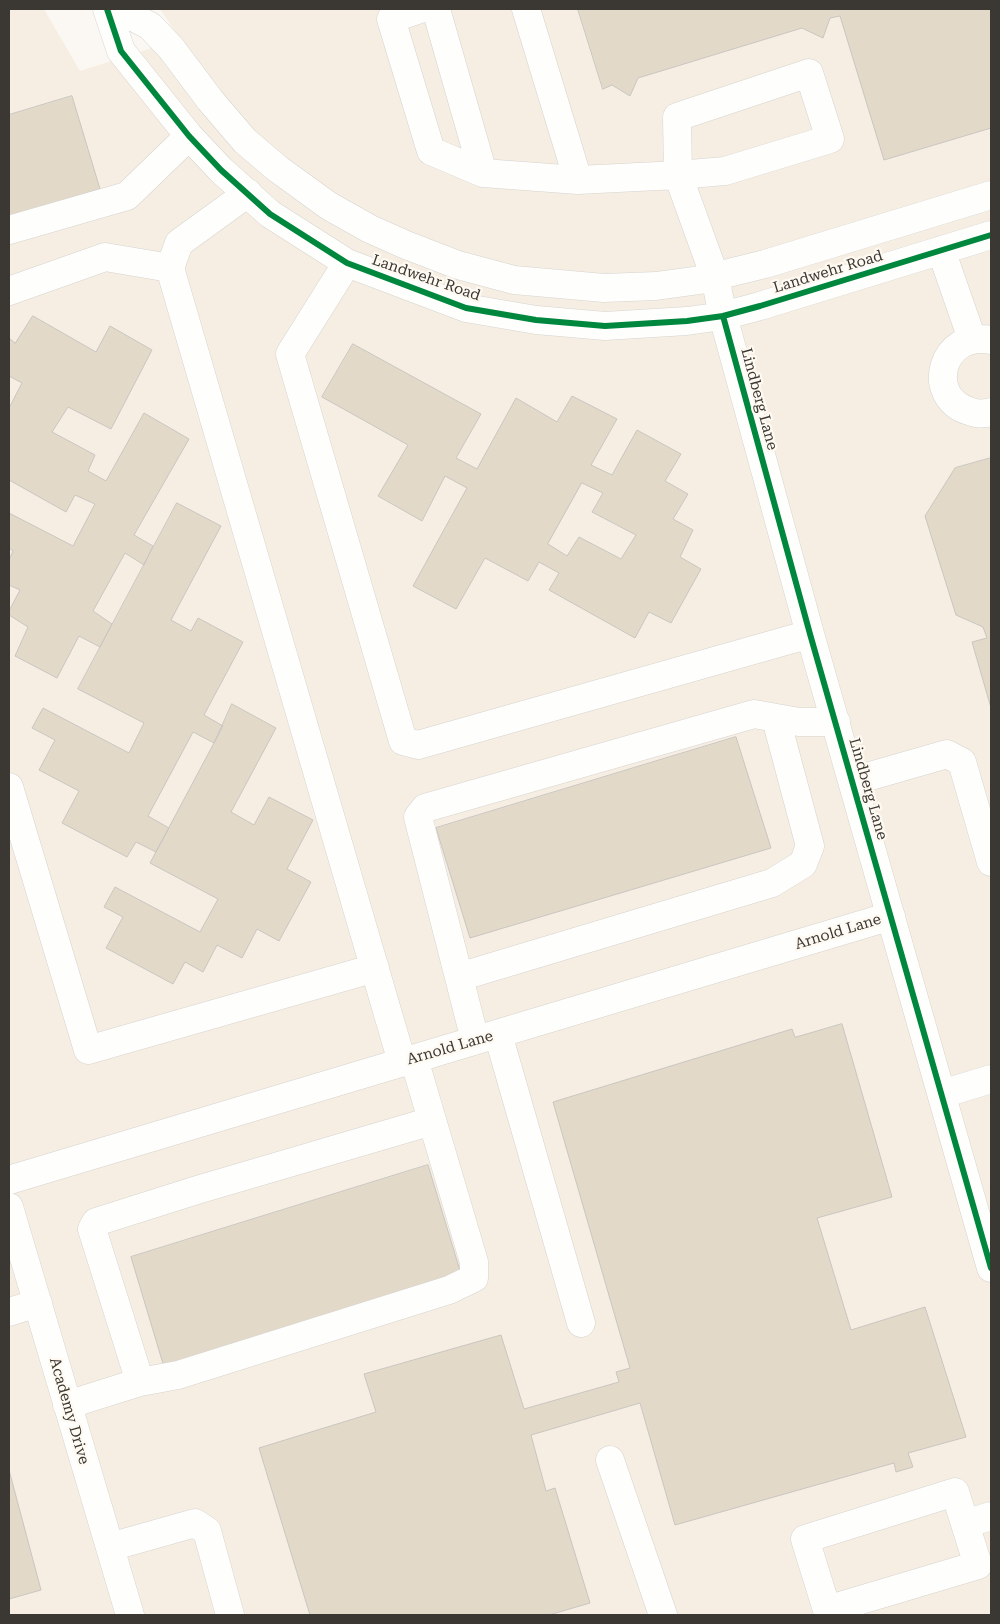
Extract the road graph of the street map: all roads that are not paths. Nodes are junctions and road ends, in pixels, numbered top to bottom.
1 (107, 9) edge
2 (118, 9) edge
3 (420, 9) edge
4 (436, 9) edge
5 (526, 9) edge
6 (189, 136) junction
7 (483, 173) junction
8 (678, 175) junction
9 (578, 180) junction
10 (248, 193) junction
11 (991, 196) edge
12 (9, 230) edge
13 (991, 235) edge
14 (941, 250) junction
15 (347, 263) junction
16 (170, 268) junction
17 (715, 277) junction
18 (9, 291) edge
19 (723, 316) junction
20 (982, 340) edge
21 (991, 412) edge
22 (810, 634) junction
23 (776, 719) junction
24 (836, 722) junction
25 (852, 781) junction
26 (9, 787) edge
27 (991, 862) edge
28 (891, 916) junction
29 (375, 968) junction
30 (459, 977) junction
31 (487, 1037) junction
32 (408, 1060) junction
33 (991, 1079) edge
34 (942, 1094) junction
35 (432, 1121) junction
36 (9, 1180) edge
37 (9, 1206) edge
38 (991, 1268) edge
39 (38, 1303) junction
40 (9, 1312) edge
41 (581, 1323) dead end
42 (140, 1382) junction
43 (67, 1404) junction
44 (610, 1460) dead end
45 (991, 1516) edge
46 (965, 1524) junction
47 (110, 1547) junction
48 (818, 1613) edge
49 (130, 1615) edge
50 (230, 1615) edge
51 (663, 1615) edge

1 - 6 street, Landwehr Road
2 - 17 street, Landwehr Road
3 - 7 street
4 - 7 street
5 - 9 street
6 - 10 street, Landwehr Road
6 - 12 street
7 - 9 street
8 - 8 street, Lindberg Lane
8 - 9 street
8 - 17 street, Lindberg Lane
10 - 15 street, Landwehr Road
10 - 16 street
11 - 17 street, Landwehr Road
13 - 14 street, Landwehr Road
14 - 19 street, Landwehr Road
14 - 20 street
15 - 19 street, Landwehr Road
15 - 22 street
16 - 18 street
16 - 29 street
17 - 19 street, Lindberg Lane
19 - 22 street, Lindberg Lane
20 - 21 street
22 - 24 street, Lindberg Lane
23 - 24 street
23 - 30 street
23 - 30 street
24 - 25 street, Lindberg Lane
25 - 27 street
25 - 28 street, Lindberg Lane
26 - 29 street
28 - 31 street, Arnold Lane
28 - 34 street, Lindberg Lane
29 - 32 street
30 - 31 street
31 - 32 street, Arnold Lane
31 - 41 street
32 - 35 street
32 - 36 street, Arnold Lane
33 - 34 street
34 - 38 street, Lindberg Lane
35 - 42 street
35 - 42 street
37 - 39 street, Academy Drive
39 - 40 street
39 - 43 street, Academy Drive
42 - 43 street
43 - 47 street, Academy Drive
44 - 51 street
45 - 46 street
46 - 48 street
46 - 48 street
47 - 49 street, Academy Drive
47 - 50 street

